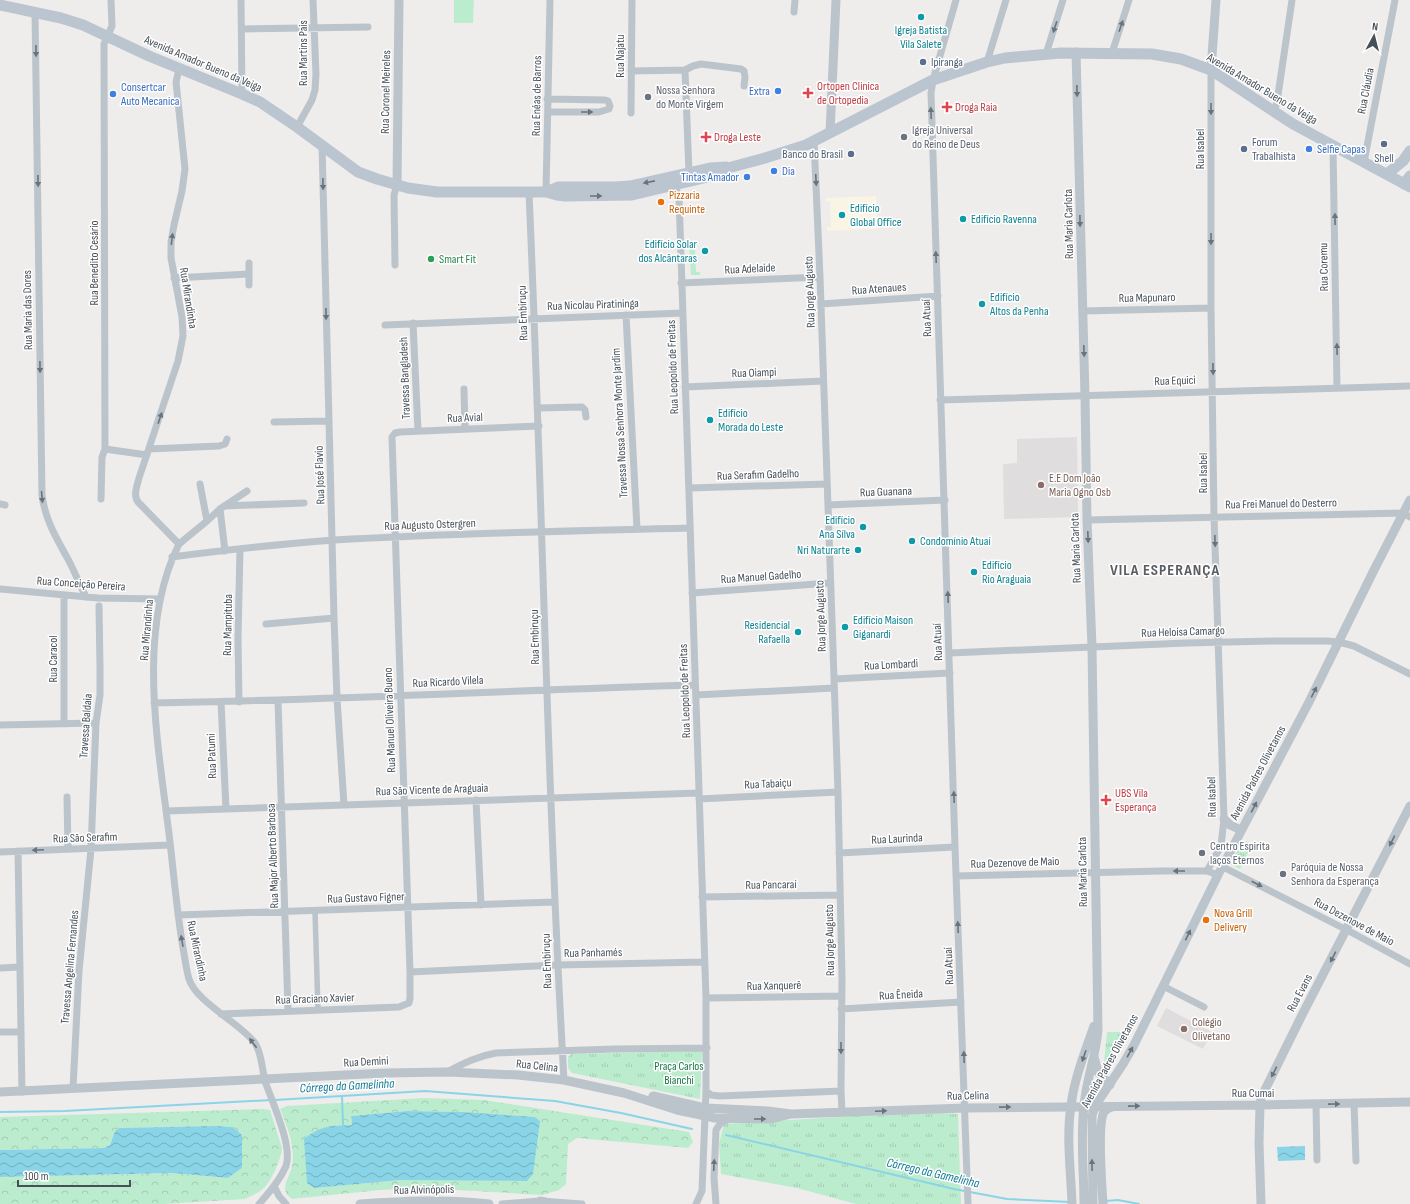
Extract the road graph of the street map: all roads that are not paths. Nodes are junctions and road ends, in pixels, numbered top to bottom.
1 (110, 0) edge
2 (241, 0) edge
3 (313, 0) edge
4 (399, 0) edge
5 (550, 0) edge
6 (632, 0) edge
7 (795, 0) edge
8 (836, 0) edge
9 (956, 0) edge
10 (1006, 0) edge
11 (1063, 0) edge
12 (1129, 0) edge
13 (1292, 0) edge
14 (1395, 0) edge
15 (1214, 3) edge
16 (0, 5) edge
17 (36, 12) junction
18 (794, 12) dead end
19 (368, 27) dead end
20 (314, 28) junction
21 (242, 29) junction
22 (107, 37) junction
23 (1076, 52) junction
24 (1112, 53) junction
25 (1046, 54) junction
26 (987, 62) junction
27 (179, 69) junction
28 (685, 70) junction
29 (1211, 70) junction
30 (631, 71) junction
31 (933, 80) junction
32 (744, 86) dead end
33 (242, 94) junction
34 (548, 99) junction
35 (548, 112) junction
36 (1274, 112) junction
37 (631, 113) dead end
38 (297, 127) junction
39 (830, 133) junction
40 (814, 141) junction
41 (322, 145) junction
42 (1333, 146) junction
43 (1410, 151) edge
44 (1403, 161) junction
45 (1364, 162) junction
46 (728, 168) junction
47 (689, 173) junction
48 (1387, 174) junction
49 (673, 181) junction
50 (1405, 182) edge
51 (397, 185) junction
52 (529, 192) junction
53 (546, 192) junction
54 (249, 263) dead end
55 (395, 265) dead end
56 (249, 274) junction
57 (820, 277) junction
58 (174, 278) junction
59 (681, 283) junction
60 (250, 285) dead end
61 (938, 296) junction
62 (821, 304) junction
63 (1211, 308) junction
64 (1083, 311) junction
65 (682, 313) junction
66 (626, 315) junction
67 (534, 318) junction
68 (413, 323) junction
69 (385, 325) dead end
70 (823, 381) junction
71 (1410, 386) edge
72 (685, 387) junction
73 (1337, 388) junction
74 (464, 389) dead end
75 (1213, 391) junction
76 (1086, 396) junction
77 (940, 400) junction
78 (538, 408) junction
79 (586, 417) dead end
80 (329, 421) junction
81 (274, 422) dead end
82 (539, 426) junction
83 (465, 429) junction
84 (418, 431) junction
85 (393, 435) joint
86 (227, 439) dead end
87 (105, 448) junction
88 (148, 452) junction
89 (200, 484) dead end
90 (827, 484) junction
91 (689, 488) junction
92 (247, 491) dead end
93 (101, 499) dead end
94 (945, 500) junction
95 (1410, 500) edge
96 (304, 503) dead end
97 (828, 505) junction
98 (222, 507) junction
99 (1406, 515) edge
100 (1214, 516) junction
101 (1087, 520) junction
102 (207, 521) junction
103 (690, 528) junction
104 (637, 529) junction
105 (543, 532) junction
106 (394, 537) junction
107 (333, 540) junction
108 (179, 544) junction
109 (240, 549) junction
110 (225, 550) junction
111 (172, 557) junction
112 (830, 583) junction
113 (0, 589) edge
114 (692, 593) junction
115 (64, 595) junction
116 (86, 597) junction
117 (160, 599) junction
118 (99, 606) dead end
119 (334, 618) junction
120 (266, 624) dead end
121 (1219, 642) junction
122 (1339, 642) junction
123 (1092, 647) junction
124 (950, 653) junction
125 (950, 673) junction
126 (1410, 674) edge
127 (834, 679) junction
128 (696, 684) junction
129 (834, 688) junction
130 (547, 689) junction
131 (400, 695) junction
132 (696, 695) junction
133 (337, 698) junction
134 (278, 701) junction
135 (221, 702) junction
136 (239, 702) junction
137 (154, 703) junction
138 (96, 723) junction
139 (64, 724) junction
140 (0, 725) edge
141 (838, 792) junction
142 (699, 796) junction
143 (67, 797) dead end
144 (551, 797) junction
145 (476, 800) junction
146 (404, 802) junction
147 (344, 805) junction
148 (1410, 806) edge
149 (282, 807) junction
150 (226, 809) junction
151 (166, 810) junction
152 (1224, 819) junction
153 (1241, 830) junction
154 (170, 845) junction
155 (955, 847) junction
156 (68, 849) junction
157 (91, 849) junction
158 (18, 851) junction
159 (0, 852) edge
160 (839, 853) junction
161 (1220, 871) junction
162 (1095, 872) junction
163 (1207, 872) junction
164 (956, 876) junction
165 (840, 895) junction
166 (702, 897) junction
167 (555, 902) junction
168 (481, 905) junction
169 (407, 908) junction
170 (315, 911) junction
171 (286, 912) junction
172 (178, 915) junction
173 (1347, 930) junction
174 (704, 962) junction
175 (1410, 964) edge
176 (558, 965) junction
177 (20, 967) junction
178 (0, 968) edge
179 (410, 972) junction
180 (1163, 986) junction
181 (842, 996) junction
182 (706, 998) junction
183 (961, 1002) junction
184 (408, 1003) joint
185 (1204, 1007) dead end
186 (841, 1009) junction
187 (288, 1010) junction
188 (318, 1010) junction
189 (221, 1014) junction
190 (1097, 1020) junction
191 (0, 1032) edge
192 (20, 1032) junction
193 (707, 1048) junction
194 (562, 1051) junction
195 (1094, 1057) junction
196 (448, 1072) junction
197 (265, 1079) junction
198 (564, 1080) junction
199 (1110, 1085) junction
200 (73, 1088) junction
201 (706, 1091) junction
202 (842, 1091) junction
203 (0, 1092) edge
204 (22, 1092) junction
205 (1410, 1102) edge
206 (1316, 1104) junction
207 (1260, 1105) junction
208 (1070, 1106) junction
209 (1084, 1106) junction
210 (1096, 1106) junction
211 (1112, 1107) junction
212 (1354, 1107) junction
213 (966, 1108) junction
214 (705, 1112) junction
215 (842, 1112) junction
216 (790, 1114) junction
217 (729, 1119) junction
218 (1087, 1120) junction
219 (1317, 1160) dead end
220 (1356, 1161) dead end
221 (274, 1186) junction
222 (1103, 1200) edge
223 (540, 1201) junction
224 (968, 1202) edge
225 (259, 1204) edge
226 (286, 1204) edge
227 (360, 1204) edge
228 (489, 1204) edge
229 (502, 1204) edge
230 (554, 1204) edge
231 (582, 1204) edge
232 (696, 1204) edge
233 (716, 1204) edge
234 (1072, 1204) edge
235 (1084, 1204) edge
236 (1093, 1204) edge
237 (1261, 1204) edge

1 - 22 street, Rua Benedito Cesário
2 - 21 street
3 - 20 street, Rua Martins Pais
4 - 51 street, Rua Coronel Meireles
5 - 34 street, Rua Enéas de Barros
6 - 30 street, Rua Najatu
7 - 18 street
8 - 39 street
9 - 31 street, Rua Atuaí
10 - 26 street
11 -> 25 street
24 -> 12 street
13 - 36 street
14 - 45 street, Rua Cláudia
15 - 29 street
16 - 17 main road, Avenida Amador Bueno da Veiga
17 - 22 main road, Avenida Amador Bueno da Veiga
17 -> 116 street, Rua Maria das Dores
19 - 20 street
20 - 21 street
20 - 38 street, Rua Martins Pais
21 - 33 street
22 - 27 main road, Avenida Amador Bueno da Veiga
22 - 87 street, Rua Benedito Cesário
23 - 24 main road, Avenida Amador Bueno da Veiga
23 - 25 main road, Avenida Amador Bueno da Veiga
23 -> 64 street, Rua Maria Carlota
24 - 29 main road, Avenida Amador Bueno da Veiga
25 - 26 main road, Avenida Amador Bueno da Veiga
26 - 31 main road, Avenida Amador Bueno da Veiga
27 - 33 main road, Avenida Amador Bueno da Veiga
58 -> 27 street, Rua Mirandinha
28 - 30 street
28 - 32 street
28 - 47 street
29 - 36 main road, Avenida Amador Bueno da Veiga
29 -> 63 street, Rua Isabel
30 - 37 street, Rua Najatu
31 - 39 main road, Avenida Amador Bueno da Veiga
61 -> 31 street, Rua Atuaí
33 - 38 main road, Avenida Amador Bueno da Veiga
34 - 35 street, Rua Enéas de Barros
35 -> 34 street
35 - 53 street, Rua Enéas de Barros
36 - 42 main road, Avenida Amador Bueno da Veiga
38 - 41 main road, Avenida Amador Bueno da Veiga
39 - 40 main road, Avenida Amador Bueno da Veiga
40 - 46 main road, Avenida Amador Bueno da Veiga
40 -> 57 street, Rua Jorge Augusto
41 - 51 main road, Avenida Amador Bueno da Veiga
41 -> 80 street, Rua José Flavio
42 - 45 main road, Avenida Amador Bueno da Veiga
73 -> 42 street, Rua Coremu
43 - 44 main road
44 - 48 main road
44 - 50 main road
45 - 48 main road, Avenida Amador Bueno da Veiga
46 - 47 main road, Avenida Amador Bueno da Veiga
46 - 49 main road, Avenida Amador Bueno da Veiga
47 - 49 main road, Avenida Amador Bueno da Veiga
48 - 50 main road, Avenida Amador Bueno da Veiga
49 - 53 main road, Avenida Amador Bueno da Veiga
49 - 59 street, Rua Leopoldo de Freitas
51 - 52 main road, Avenida Amador Bueno da Veiga
51 - 55 street
52 - 53 main road, Avenida Amador Bueno da Veiga
52 - 67 street, Rua Embiruçu
54 - 56 street
56 - 58 street
56 - 60 street
57 - 59 street, Rua Adelaide
57 - 62 street, Rua Jorge Augusto
88 -> 58 street, Rua Mirandinha
59 - 65 street, Rua Leopoldo de Freitas
61 - 62 street, Rua Atenaues
61 - 77 street, Rua Atuaí
62 - 70 street, Rua Jorge Augusto
63 - 64 street, Rua Mapunaro
63 -> 75 street, Rua Isabel
64 -> 76 street, Rua Maria Carlota
65 - 66 street, Rua Nicolau Piratininga
65 - 72 street, Rua Leopoldo de Freitas
66 - 67 street, Rua Nicolau Piratininga
66 - 104 street, Travessa Nossa Senhora Monte Jardim
67 - 68 street, Rua Nicolau Piratininga
67 - 78 street, Rua Embiruçu
68 - 69 street, Rua Nicolau Piratininga
68 - 84 street, Travessa Bangladesh
70 - 72 street, Rua Oiampi
70 - 90 street, Rua Jorge Augusto
71 - 73 street, Rua Equici
72 - 91 street, Rua Leopoldo de Freitas
73 - 75 street, Rua Equici
74 - 83 street
75 - 76 street, Rua Equici
75 - 100 street, Rua Isabel
76 - 77 street, Rua Equici
76 - 101 street, Rua Maria Carlota
77 - 94 street, Rua Atuaí
78 - 79 street
78 - 82 street, Rua Embiruçu
80 - 81 street
80 - 107 street, Rua José Flavio
82 - 83 street, Rua Avial
82 - 105 street, Rua Embiruçu
83 - 84 street, Rua Avial
84 - 85 street, Rua Avial
85 - 106 street, Rua Manuel Oliveira Bueno
86 - 88 street
87 - 88 street
87 - 93 street, Rua Benedito Cesário
88 - 108 street, Rua Mirandinha
89 - 102 street
90 - 91 street, Rua Serafim Gadelho
90 - 97 street, Rua Jorge Augusto
91 - 103 street, Rua Leopoldo de Freitas
92 - 98 street
94 - 97 street, Rua Guanana
124 -> 94 street, Rua Atuaí
95 - 99 street, Avenida Padres Olivetanos
96 - 98 street
97 - 112 street, Rua Jorge Augusto
98 - 102 street
98 - 110 street
99 - 100 street, Rua Frei Manuel do Desterro
99 - 122 street, Avenida Padres Olivetanos
100 - 101 street, Rua Frei Manuel do Desterro
100 -> 121 street, Rua Isabel
101 -> 123 street, Rua Maria Carlota
102 - 108 street
103 - 104 street, Rua Augusto Ostergren
103 - 114 street, Rua Leopoldo de Freitas
104 - 105 street, Rua Augusto Ostergren
105 - 106 street, Rua Augusto Ostergren
105 - 130 street, Rua Embiruçu
106 - 107 street, Rua Augusto Ostergren
106 - 131 street, Rua Manuel Oliveira Bueno
107 - 109 street, Rua Augusto Ostergren
107 - 119 street, Rua José Flavio
108 - 111 street, Rua Mirandinha
109 - 110 street, Rua Augusto Ostergren
109 - 136 street, Rua Mampituba
110 - 111 street, Rua Augusto Ostergren
111 - 117 street, Rua Mirandinha
112 - 114 street, Rua Manuel Gadelho
112 - 127 street, Rua Jorge Augusto
113 - 115 street, Rua Conceição Pereira
114 - 128 street, Rua Leopoldo de Freitas
115 - 116 street, Rua Conceição Pereira
115 - 139 street, Rua Caracol
116 - 117 street, Rua Conceição Pereira
117 - 137 street, Rua Mirandinha
118 - 138 street, Travessa Baldaia
119 - 120 street
119 - 133 street, Rua José Flavio
121 - 122 street, Rua Heloísa Camargo
121 - 123 street, Rua Heloísa Camargo
121 - 152 street, Rua Isabel
122 - 126 street, Rua Heloísa Camargo
153 -> 122 street, Avenida Padres Olivetanos
123 - 124 street, Rua Heloísa Camargo
123 - 162 street, Rua Maria Carlota
124 - 125 street, Rua Atuaí
125 - 127 street, Rua Lombardi
155 -> 125 street, Rua Atuaí
127 - 129 street, Rua Jorge Augusto
128 - 130 street, Rua Ricardo Vilela
128 - 132 street, Rua Leopoldo de Freitas
129 - 132 street
129 - 141 street, Rua Jorge Augusto
130 - 131 street, Rua Ricardo Vilela
130 - 144 street, Rua Embiruçu
131 - 133 street, Rua Ricardo Vilela
131 - 146 street, Rua Manuel Oliveira Bueno
132 - 142 street, Rua Leopoldo de Freitas
133 - 134 street, Rua Ricardo Vilela
133 - 147 street, Rua José Flavio
134 - 136 street, Rua Ricardo Vilela
134 - 149 street, Rua Major Alberto Barbosa
135 - 136 street, Rua Ricardo Vilela
135 - 137 street, Rua Ricardo Vilela
135 - 150 street, Rua Patumi
137 - 151 street, Rua Mirandinha
138 - 139 street
138 - 157 street, Travessa Baldaia
139 - 140 street
141 - 142 street, Rua Tabaiçu
141 - 160 street, Rua Jorge Augusto
142 - 144 street, Rua São Vicente de Araguaia
142 - 166 street, Rua Leopoldo de Freitas
143 - 156 street
144 - 145 street, Rua São Vicente de Araguaia
144 - 167 street, Rua Embiruçu
145 - 146 street, Rua São Vicente de Araguaia
145 - 168 street
146 - 147 street, Rua São Vicente de Araguaia
146 - 169 street, Rua Manuel Oliveira Bueno
147 - 149 street, Rua São Vicente de Araguaia
148 -> 173 street, Rua Evans
149 - 150 street, Rua São Vicente de Araguaia
149 - 171 street, Rua Major Alberto Barbosa
150 - 151 street, Rua São Vicente de Araguaia
151 - 154 street, Rua Mirandinha
152 - 153 street
152 - 163 street, Rua Isabel
153 - 161 street, Avenida Padres Olivetanos
154 - 157 street, Rua São Serafim
154 - 172 street, Rua Mirandinha
155 - 160 street, Rua Laurinda
155 - 164 street, Rua Atuaí
156 - 157 street, Rua São Serafim
156 -> 158 street, Rua São Serafim
157 - 200 street, Travessa Angelina Fernandes
158 - 159 street, Rua São Serafim
158 - 177 street
160 - 165 street, Rua Jorge Augusto
161 - 163 street, Rua Dezenove de Maio
161 -> 173 street, Rua Dezenove de Maio
180 -> 161 street, Avenida Padres Olivetanos
163 -> 162 street, Rua Dezenove de Maio
162 - 164 street, Rua Dezenove de Maio
162 - 190 street, Rua Maria Carlota
183 -> 164 street, Rua Atuaí
165 - 166 street, Rua Pancaraí
165 - 181 street, Rua Jorge Augusto
166 - 174 street, Rua Leopoldo de Freitas
167 - 168 street, Rua Gustavo Figner
167 - 176 street, Rua Embiruçu
168 - 169 street, Rua Gustavo Figner
169 - 170 street, Rua Gustavo Figner
169 - 179 street, Rua Manuel Oliveira Bueno
170 - 171 street, Rua Gustavo Figner
170 - 188 street
171 - 172 street, Rua Gustavo Figner
171 - 187 street, Rua Major Alberto Barbosa
189 -> 172 street, Rua Mirandinha
173 - 175 street, Rua Dezenove de Maio
173 -> 207 street, Rua Evans
174 - 176 street, Rua Panhamés
174 - 182 street, Rua Leopoldo de Freitas
176 - 179 street, Rua Panhamés
176 - 194 street, Rua Embiruçu
177 - 178 street
177 - 192 street
179 - 184 street, Rua Manuel Oliveira Bueno
180 - 185 street
199 -> 180 street, Avenida Padres Olivetanos
181 - 182 street, Rua Xanquerê
181 - 186 street, Rua Jorge Augusto
182 - 193 street, Rua Leopoldo de Freitas
183 - 186 street, Rua Êneida
213 -> 183 street, Rua Atuaí
184 - 188 street, Rua Graciano Xavier
186 -> 202 street, Rua Jorge Augusto
187 - 188 street, Rua Graciano Xavier
187 - 189 street, Rua Graciano Xavier
197 -> 189 street, Rua Mirandinha
190 - 195 street, Rua Maria Carlota
190 -> 208 street, Rua Maria Carlota
191 - 192 street
192 - 204 street
193 - 194 street, Rua Demini
193 - 201 street, Rua Leopoldo de Freitas
194 - 196 street, Rua Demini
194 - 198 street, Rua Embiruçu
195 - 199 street
195 - 209 street, Rua Maria Carlota
196 - 197 street, Rua Demini
196 - 198 street, Rua Celina
197 - 200 street, Rua Demini
197 - 221 street, Rua Mirandinha
198 - 214 street, Rua Celina
199 - 210 street, Avenida Padres Olivetanos
200 - 204 street, Rua Demini
201 - 202 street
201 - 214 street, Rua Leopoldo de Freitas
202 - 215 street
203 - 204 street, Rua Demini
205 - 212 street, Rua Cumai
206 - 207 street, Rua Cumai
206 -> 212 street, Rua Cumai
206 - 219 street
211 -> 207 street, Rua Cumai
207 - 237 street, Rua Evans
208 - 209 street, Rua Celina
213 -> 208 street, Rua Celina
208 - 234 street, Rua Maria Carlota
209 - 210 street, Rua Celina
209 - 218 street, Rua Maria Carlota
210 - 211 street, Rua Cumai
210 - 218 street, Avenida Padres Olivetanos
211 - 222 street
212 - 220 street
215 -> 213 street, Rua Celina
213 - 224 street, Rua Atuaí
214 - 216 street, Rua Celina
214 - 217 street, Rua Celina
214 - 232 street, Rua Leopoldo de Freitas
215 - 216 street, Rua Celina
217 -> 216 street, Rua Celina
233 -> 217 street
218 - 235 street
236 -> 218 street
221 - 225 street, Rua Mirandinha
221 - 226 street
223 - 229 street
223 - 230 street
223 - 231 street
227 - 228 street, Rua Alvinópolis

